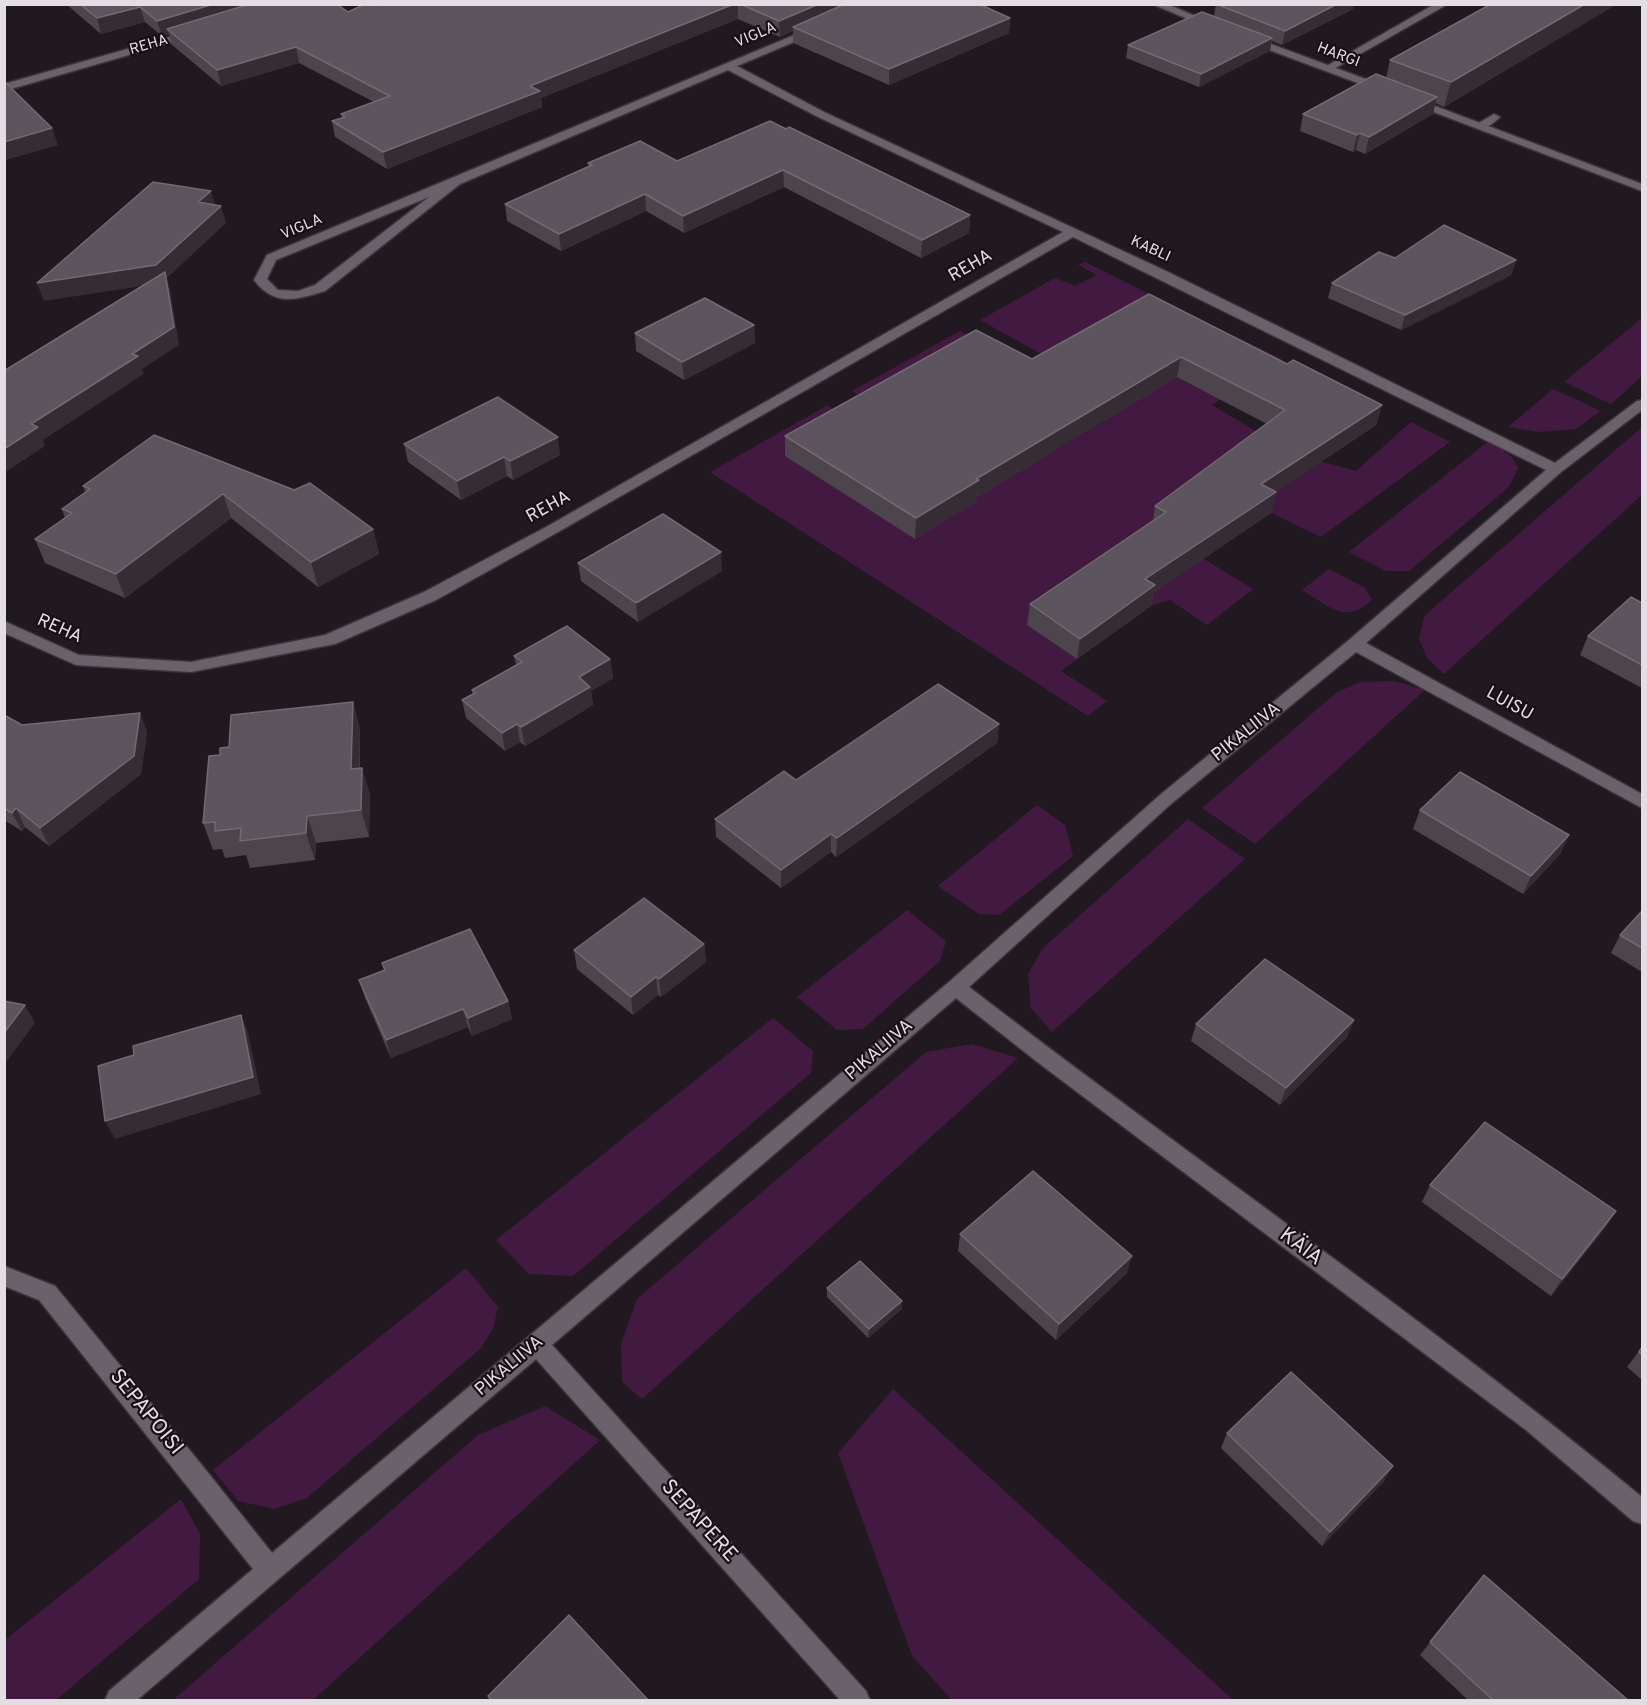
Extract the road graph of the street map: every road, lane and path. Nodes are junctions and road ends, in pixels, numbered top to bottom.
1 (1157, 4) edge
2 (1443, 4) edge
3 (826, 24) edge
4 (1221, 28) edge
5 (204, 31) edge
6 (1243, 36) edge
7 (728, 66) junction
8 (1328, 68) junction
9 (4, 88) edge
10 (1494, 117) dead end
11 (1481, 126) junction
12 (456, 182) junction
13 (1642, 188) edge
14 (1072, 232) junction
15 (1642, 404) edge
16 (1556, 469) junction
17 (4, 626) edge
18 (1355, 644) junction
19 (1642, 802) edge
20 (956, 987) junction
21 (4, 1276) edge
22 (537, 1344) junction
23 (1642, 1512) edge
24 (270, 1571) junction
25 (118, 1701) edge
26 (857, 1701) edge

1 - 4 street
2 - 8 street
3 - 7 street, VIGLA
5 - 9 street, REHA
6 - 8 street, HARGI
7 - 12 street, VIGLA
7 - 14 street, KABLI
8 - 11 street, HARGI
10 - 11 street
11 - 13 street, HARGI
12 - 12 street, VIGLA
14 - 16 street, KABLI
14 - 17 street, REHA
15 - 16 street, PIKALIIVA
16 - 18 street, PIKALIIVA
18 - 19 street, LUISU
18 - 20 street, PIKALIIVA
20 - 22 street, PIKALIIVA
20 - 23 street, KÄIA
21 - 24 street, SEPAPOISI
22 - 24 street, PIKALIIVA
22 - 26 street, SEPAPERE
24 - 25 street, PIKALIIVA

